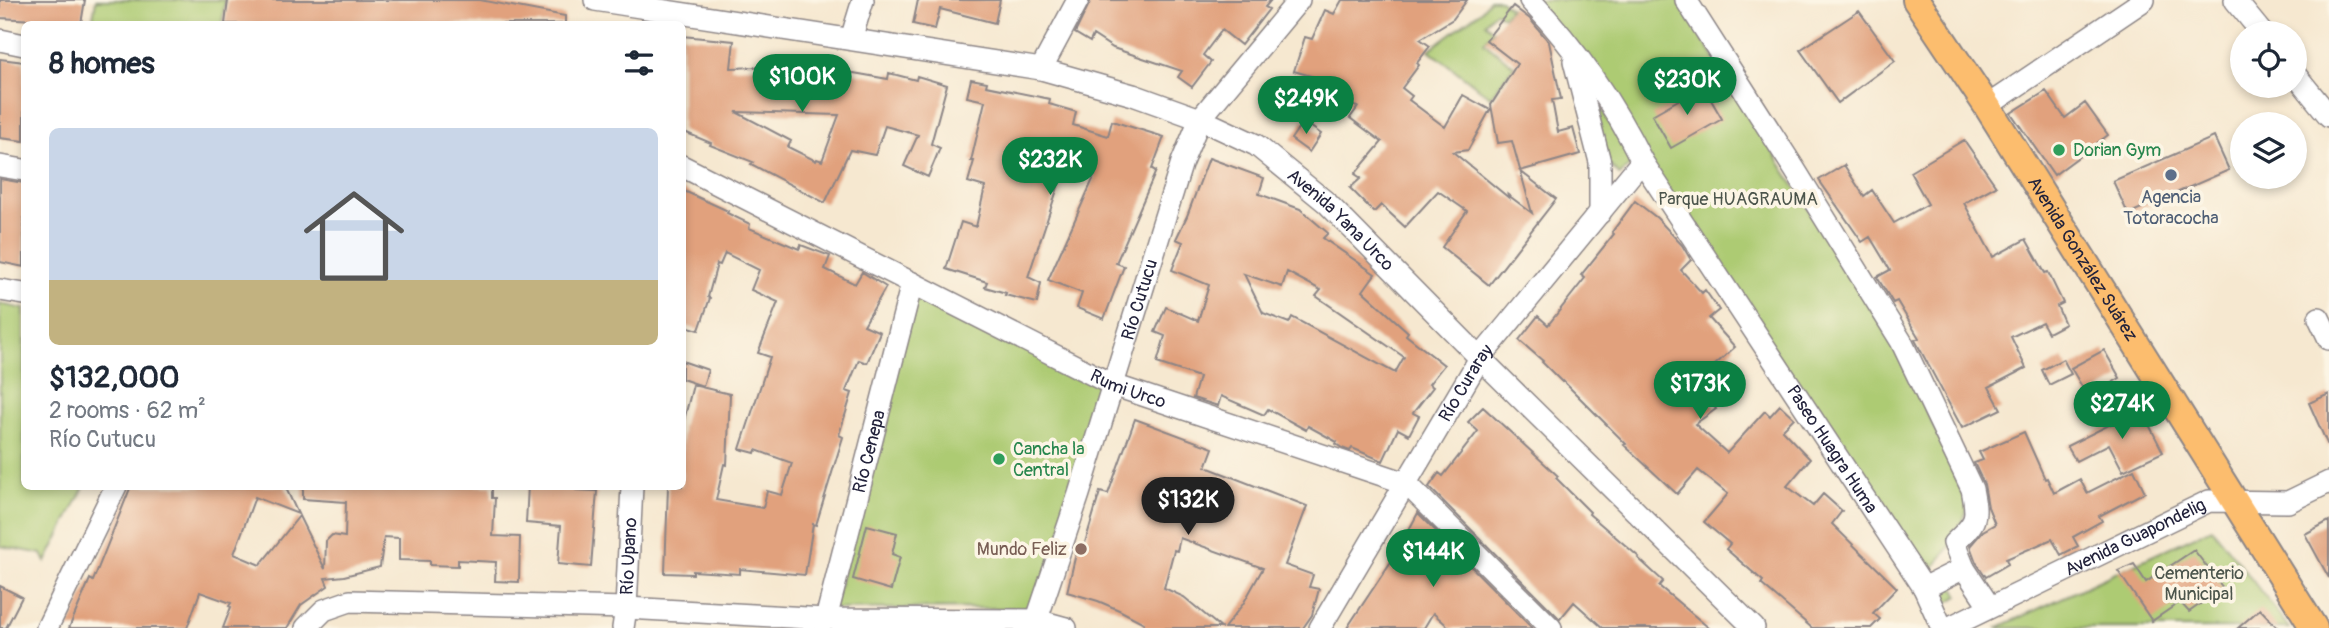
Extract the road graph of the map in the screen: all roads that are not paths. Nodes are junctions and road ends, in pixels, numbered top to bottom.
1 (595, 0) edge
2 (863, 0) edge
3 (1078, 0) edge
4 (1299, 0) edge
5 (1530, 0) edge
6 (1686, 0) edge
7 (1916, 0) edge
8 (2144, 0) edge
9 (2235, 0) edge
10 (642, 11) edge
11 (2252, 21) edge
12 (851, 39) junction
13 (0, 40) edge
14 (21, 44) edge
15 (1570, 45) junction
16 (1041, 69) junction
17 (2307, 89) edge
18 (1987, 106) junction
19 (2329, 116) edge
20 (1200, 120) junction
21 (1642, 161) junction
22 (0, 166) edge
23 (686, 168) edge
24 (21, 170) edge
25 (1600, 213) junction
26 (912, 283) junction
27 (0, 290) edge
28 (21, 294) edge
29 (2319, 318) dead end
30 (2329, 339) edge
31 (1480, 358) junction
32 (1113, 385) junction
33 (1406, 482) junction
34 (2329, 482) edge
35 (114, 490) edge
36 (632, 490) edge
37 (2235, 500) junction
38 (1964, 568) junction
39 (1924, 588) junction
40 (1990, 607) junction
41 (625, 618) edge
42 (826, 619) junction
43 (864, 624) edge
44 (1035, 624) edge
45 (47, 628) edge
46 (306, 628) edge
47 (1066, 628) edge
48 (1320, 628) edge
49 (1551, 628) edge
50 (1754, 628) edge
51 (1942, 628) edge
52 (1948, 628) edge
53 (2314, 628) edge

1 - 10 street, Avenida Yana Urco
2 - 12 street
3 - 16 street
4 - 20 street, Río Cutucu
5 - 15 street, Paseo Huagra Huma
6 - 38 street
7 - 18 main road, Avenida González Suárez
8 - 18 street
9 - 11 street
10 - 12 street, Avenida Yana Urco
12 - 16 street, Avenida Yana Urco
13 - 14 street
15 - 21 street, Paseo Huagra Huma
15 - 25 street
16 - 20 street, Avenida Yana Urco
17 - 19 street
18 - 37 main road, Avenida González Suárez
20 - 31 street, Avenida Yana Urco
20 - 32 street, Río Cutucu
21 - 25 street, Río Curaray
21 - 39 street, Paseo Huagra Huma
22 - 24 street
23 - 26 street, Rumi Urco
25 - 31 street, Río Curaray
26 - 32 street, Rumi Urco
26 - 42 street, Río Cenepa
27 - 28 street
29 - 30 street
31 - 33 street, Río Curaray
31 - 50 street, Avenida Yana Urco
32 - 33 street, Rumi Urco
32 - 44 street, Río Cutucu
33 - 48 street, Río Curaray
33 - 49 street, Rumi Urco
34 - 37 street, Avenida Guapondelig
35 - 45 street
36 - 41 street, Río Upano
37 - 40 street, Avenida Guapondelig
37 - 53 main road, Avenida González Suárez
38 - 39 street
38 - 40 street
39 - 51 street, Paseo Huagra Huma
40 - 52 street, Avenida Guapondelig
41 - 42 street
41 - 46 street
42 - 43 street
43 - 44 street
44 - 47 street

